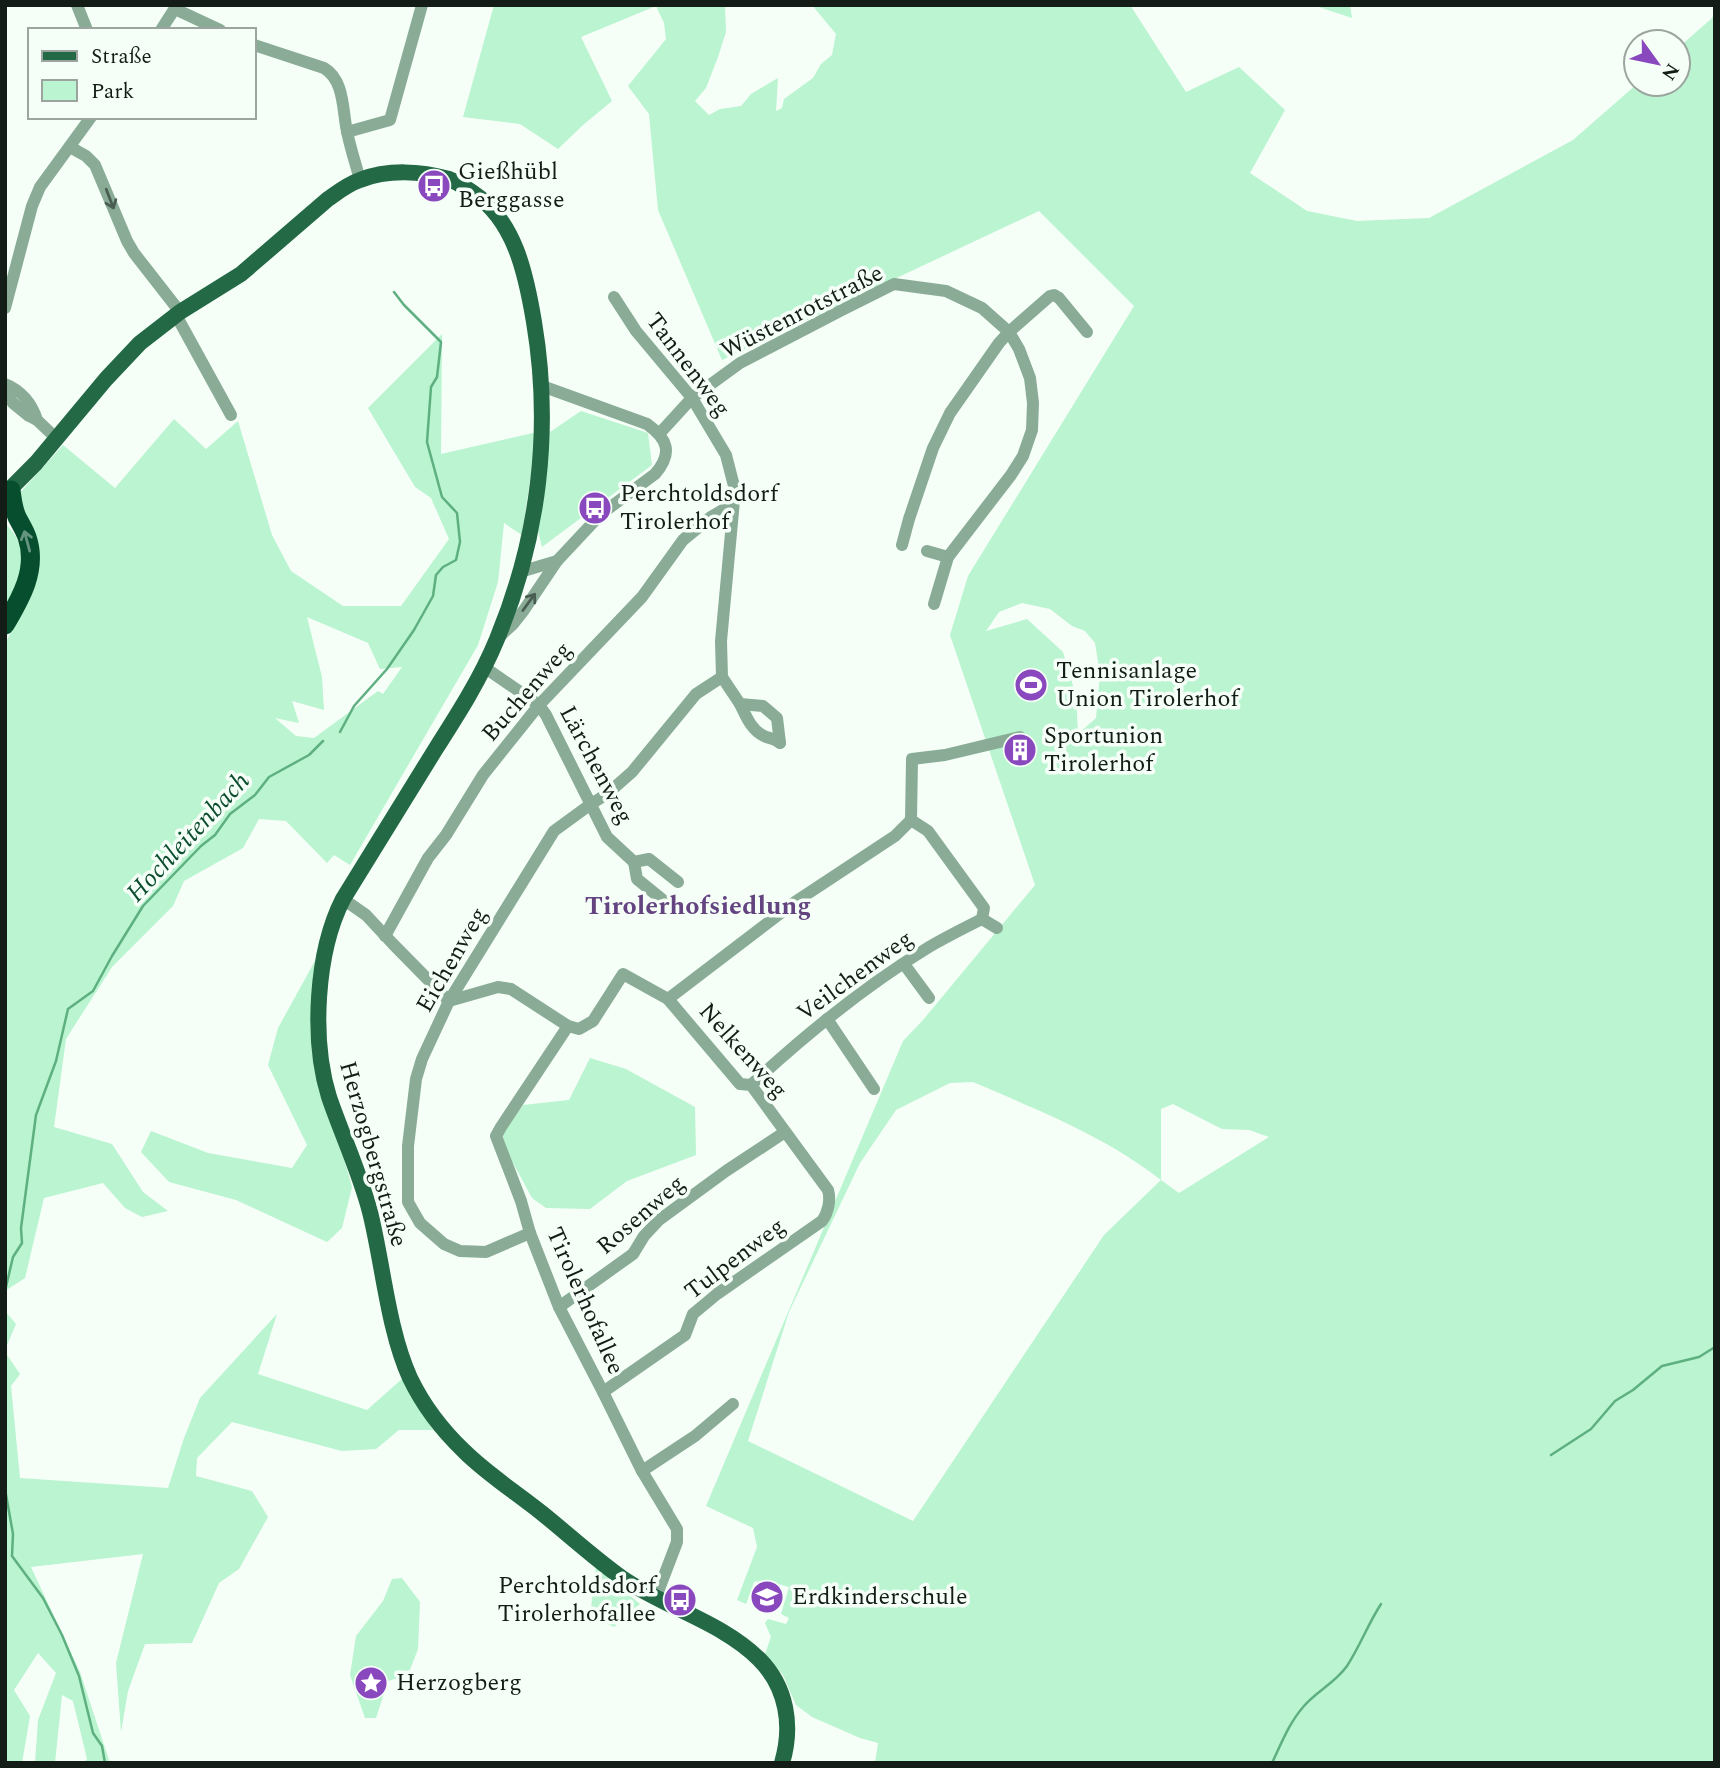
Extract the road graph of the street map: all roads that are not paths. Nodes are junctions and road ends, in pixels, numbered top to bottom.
1 (77, 5) edge
2 (422, 5) edge
3 (176, 7) edge
4 (86, 28) edge
5 (162, 28) edge
6 (216, 28) edge
7 (256, 46) edge
8 (90, 119) edge
9 (347, 132) junction
10 (70, 147) junction
11 (360, 180) junction
12 (614, 297) dead end
13 (5, 308) edge
14 (178, 314) junction
15 (1009, 332) junction
16 (1087, 332) dead end
17 (5, 384) edge
18 (542, 386) junction
19 (5, 391) edge
20 (692, 398) junction
21 (231, 415) dead end
22 (37, 420) junction
23 (660, 433) junction
24 (57, 439) junction
25 (8, 492) edge
26 (733, 504) junction
27 (11, 512) edge
28 (902, 545) dead end
29 (927, 551) dead end
30 (948, 557) junction
31 (557, 561) junction
32 (520, 572) junction
33 (934, 604) dead end
34 (5, 625) edge
35 (497, 639) junction
36 (484, 667) junction
37 (722, 677) junction
38 (740, 704) dead end
39 (539, 705) junction
40 (1020, 737) dead end
41 (591, 804) junction
42 (911, 820) junction
43 (634, 862) junction
44 (678, 882) dead end
45 (344, 899) junction
46 (664, 901) dead end
47 (983, 914) junction
48 (998, 928) dead end
49 (385, 936) junction
50 (904, 964) junction
51 (929, 998) dead end
52 (667, 999) junction
53 (449, 1001) junction
54 (827, 1019) junction
55 (568, 1026) junction
56 (751, 1086) junction
57 (874, 1088) dead end
58 (785, 1132) junction
59 (827, 1211) joint
60 (530, 1234) junction
61 (559, 1307) junction
62 (603, 1391) junction
63 (733, 1404) dead end
64 (642, 1471) junction
65 (656, 1597) junction
66 (782, 1763) edge

1 - 4 street
2 - 9 street
3 - 5 street
3 - 6 street
7 - 9 street
8 - 10 street
9 - 11 street
10 - 13 street
10 -> 14 street
11 - 14 main road, Herzogbergstraße
11 - 18 main road, Herzogbergstraße
12 - 20 street, Tannenweg
14 - 21 street
14 - 24 main road, Herzogbergstraße
15 - 16 street
15 - 20 street, Wüstenrotstraße
15 - 28 street
15 - 30 street, Wüstenrotstraße
17 - 22 street
18 - 23 street
18 - 32 main road, Herzogbergstraße
19 - 22 street
20 - 23 street, Wüstenrotstraße
20 - 26 street, Tannenweg
22 - 24 street
23 - 31 street
24 - 25 main road, Herzogbergstraße
25 - 27 highway
26 - 37 street, Tannenweg
26 - 39 street, Buchenweg
34 -> 27 highway
29 - 30 street
30 - 33 street, Wüstenrotstraße
31 - 32 street
35 -> 31 street
32 - 35 main road, Herzogbergstraße
35 - 36 main road, Herzogbergstraße
36 - 39 street, Lärchenweg
36 - 45 main road, Herzogbergstraße
37 - 38 street
37 - 41 street, Eichenweg
39 - 41 street, Lärchenweg
39 - 49 street, Buchenweg
40 - 42 street
41 - 43 street, Lärchenweg
41 - 53 street, Eichenweg
42 - 47 street
42 - 52 street
43 - 44 street, Lärchenweg
43 - 46 street, Lärchenweg
45 - 49 street
45 - 65 main road, Herzogbergstraße
47 - 48 street
47 - 50 street, Veilchenweg
49 - 53 street
50 - 51 street
50 - 54 street, Veilchenweg
52 - 55 street, Nelkenweg
52 - 56 street, Nelkenweg
53 - 55 street
53 - 60 street, Eichenweg
54 - 56 street, Veilchenweg
54 - 57 street
55 - 60 street, Tirolerhofallee
56 - 58 street, Nelkenweg
58 - 59 street, Nelkenweg
58 - 61 street, Rosenweg
59 - 62 street, Tulpenweg
60 - 61 street, Tirolerhofallee
61 - 62 street, Tirolerhofallee
62 - 64 street, Tirolerhofallee
63 - 64 street
64 - 65 street, Tirolerhofallee
65 - 66 main road, Herzogbergstraße

